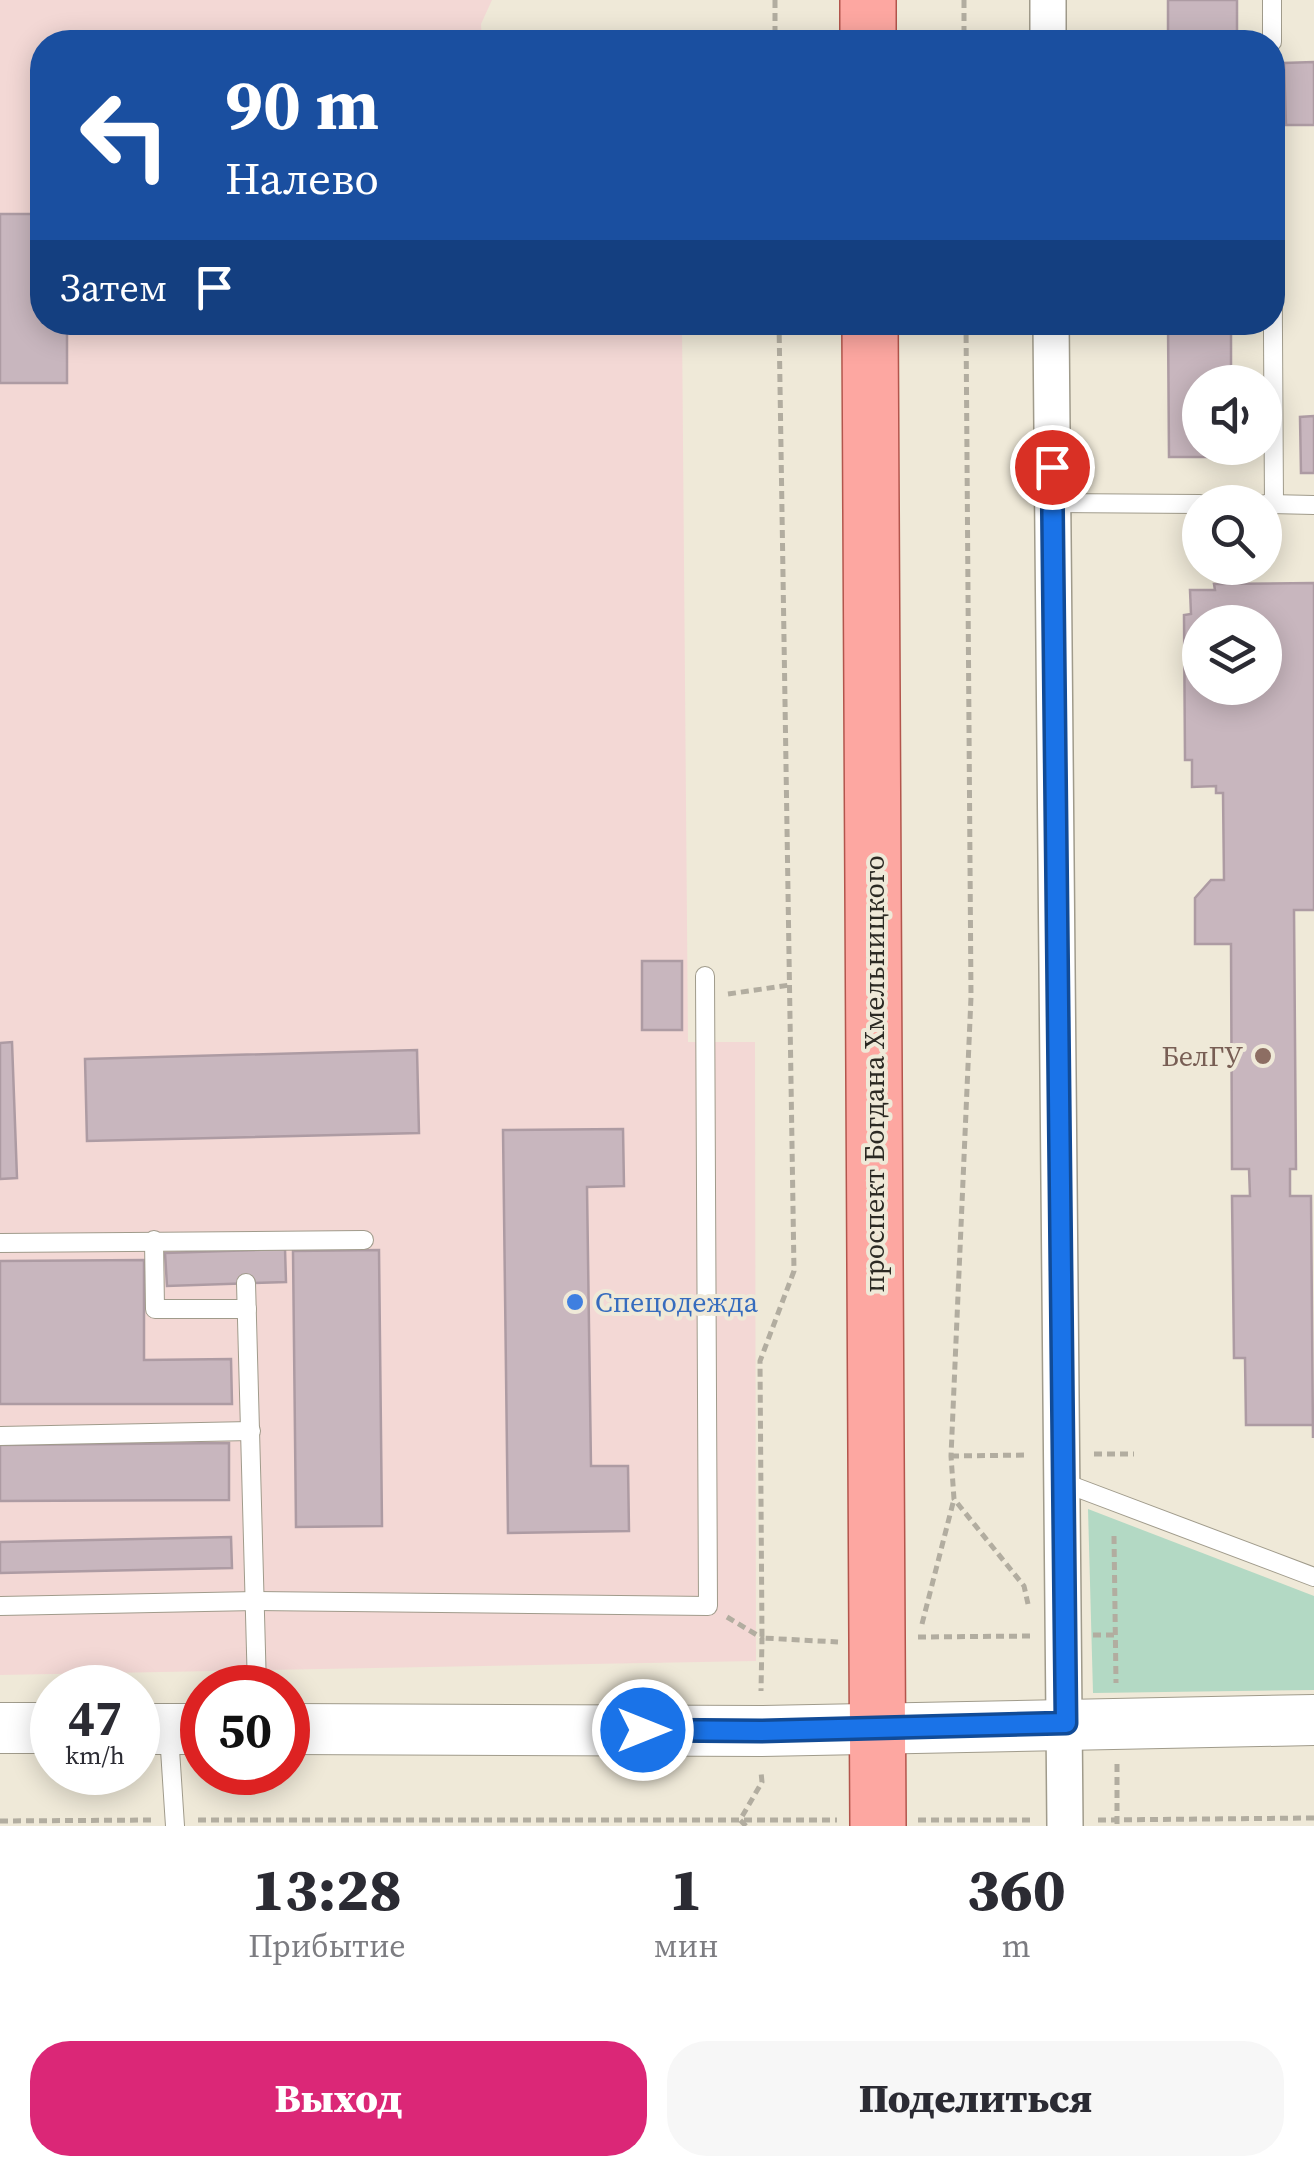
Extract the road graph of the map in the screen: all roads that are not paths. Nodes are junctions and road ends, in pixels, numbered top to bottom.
1 (868, 0) edge
2 (1048, 0) edge
3 (1272, 0) edge
4 (868, 30) edge
5 (1048, 30) edge
6 (1272, 30) edge
7 (870, 335) edge
8 (1051, 335) edge
9 (1271, 335) edge
10 (1270, 485) edge
11 (1052, 503) junction
12 (1182, 504) edge
13 (1282, 504) edge
14 (1314, 504) edge
15 (705, 976) dead end
16 (154, 1240) junction
17 (364, 1240) dead end
18 (0, 1242) edge
19 (246, 1283) dead end
20 (248, 1309) junction
21 (251, 1431) junction
22 (0, 1436) edge
23 (1062, 1482) junction
24 (1314, 1577) edge
25 (256, 1601) junction
26 (0, 1606) edge
27 (257, 1665) edge
28 (1314, 1720) edge
29 (1066, 1723) junction
30 (0, 1728) edge
31 (30, 1728) edge
32 (878, 1728) junction
33 (170, 1729) edge
34 (310, 1729) edge
35 (175, 1823) edge
36 (878, 1823) edge
37 (1065, 1823) edge

1 - 4 main road
2 - 5 street
3 - 6 lane
7 - 32 main road, проспект Богдана Хмельницкого
8 - 11 street
9 - 10 lane
11 - 12 lane
11 - 23 street
13 - 14 lane
15 - 25 lane
16 - 17 lane
16 - 18 lane
16 - 20 lane
19 - 20 lane
20 - 21 lane
21 - 22 lane
21 - 25 lane
23 - 24 lane
23 - 29 street
25 - 26 lane
25 - 27 lane
28 - 29 main road
29 - 32 main road
29 - 37 street
30 - 31 main road
32 - 34 main road
32 - 36 main road, проспект Богдана Хмельницкого
33 - 35 lane

